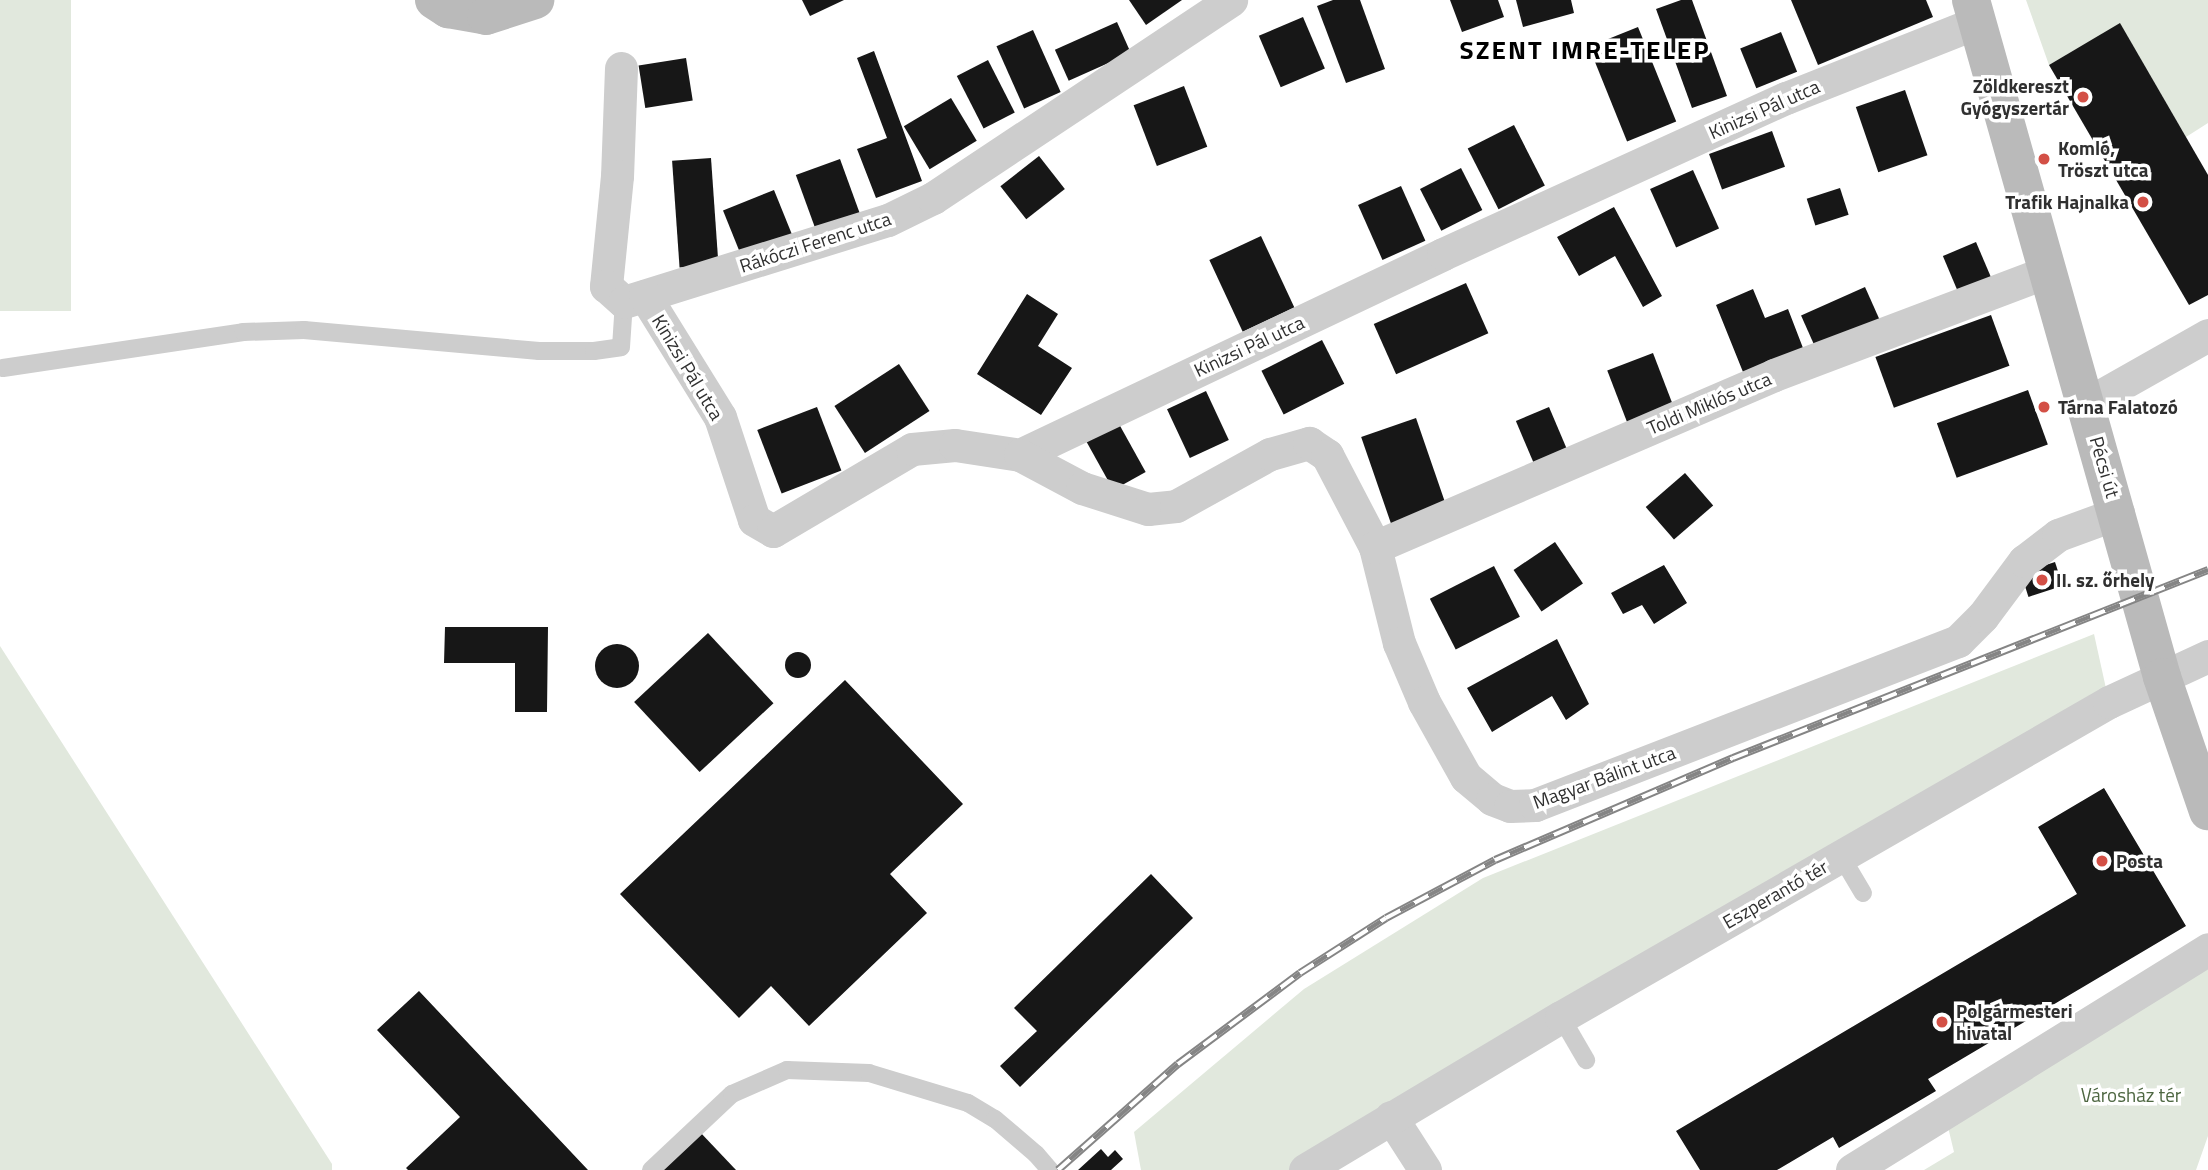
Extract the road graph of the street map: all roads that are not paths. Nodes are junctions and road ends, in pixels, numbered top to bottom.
1 (434, 0) edge
2 (535, 0) edge
3 (1231, 0) edge
4 (1974, 11) edge
5 (621, 68) dead end
6 (2049, 271) junction
7 (635, 299) junction
8 (2208, 335) edge
9 (3, 368) dead end
10 (2086, 404) junction
11 (1020, 455) junction
12 (2118, 513) junction
13 (1375, 547) junction
14 (2208, 656) edge
15 (2162, 677) junction
16 (2208, 811) edge
17 (1841, 856) junction
18 (1863, 893) dead end
19 (2208, 948) edge
20 (1561, 1017) junction
21 (1586, 1060) dead end
22 (1391, 1117) junction
23 (651, 1170) edge
24 (1050, 1170) edge
25 (1305, 1170) edge
26 (1425, 1170) edge
27 (1852, 1170) edge

1 - 2 main road
3 - 7 street, Rákóczi Ferenc utca
4 - 6 main road, Pécsi út
4 - 11 street, Kinizsi Pál utca
5 - 7 street
6 - 10 main road, Pécsi út
6 - 13 street, Toldi Miklós utca
7 - 9 lane
7 - 11 street, Kinizsi Pál utca
8 - 10 street
10 - 12 main road, Pécsi út
11 - 13 street, Magyar Bálint utca
12 - 13 street, Magyar Bálint utca
12 - 15 main road, Pécsi út
14 - 15 street, Eszperantó tér
15 - 16 main road, Pécsi út
15 - 17 street, Eszperantó tér
17 - 18 lane
17 - 20 street, Eszperantó tér
19 - 27 street
20 - 21 lane
20 - 22 street, Eszperantó tér
22 - 25 street, Eszperantó tér
22 - 26 street
23 - 24 lane

